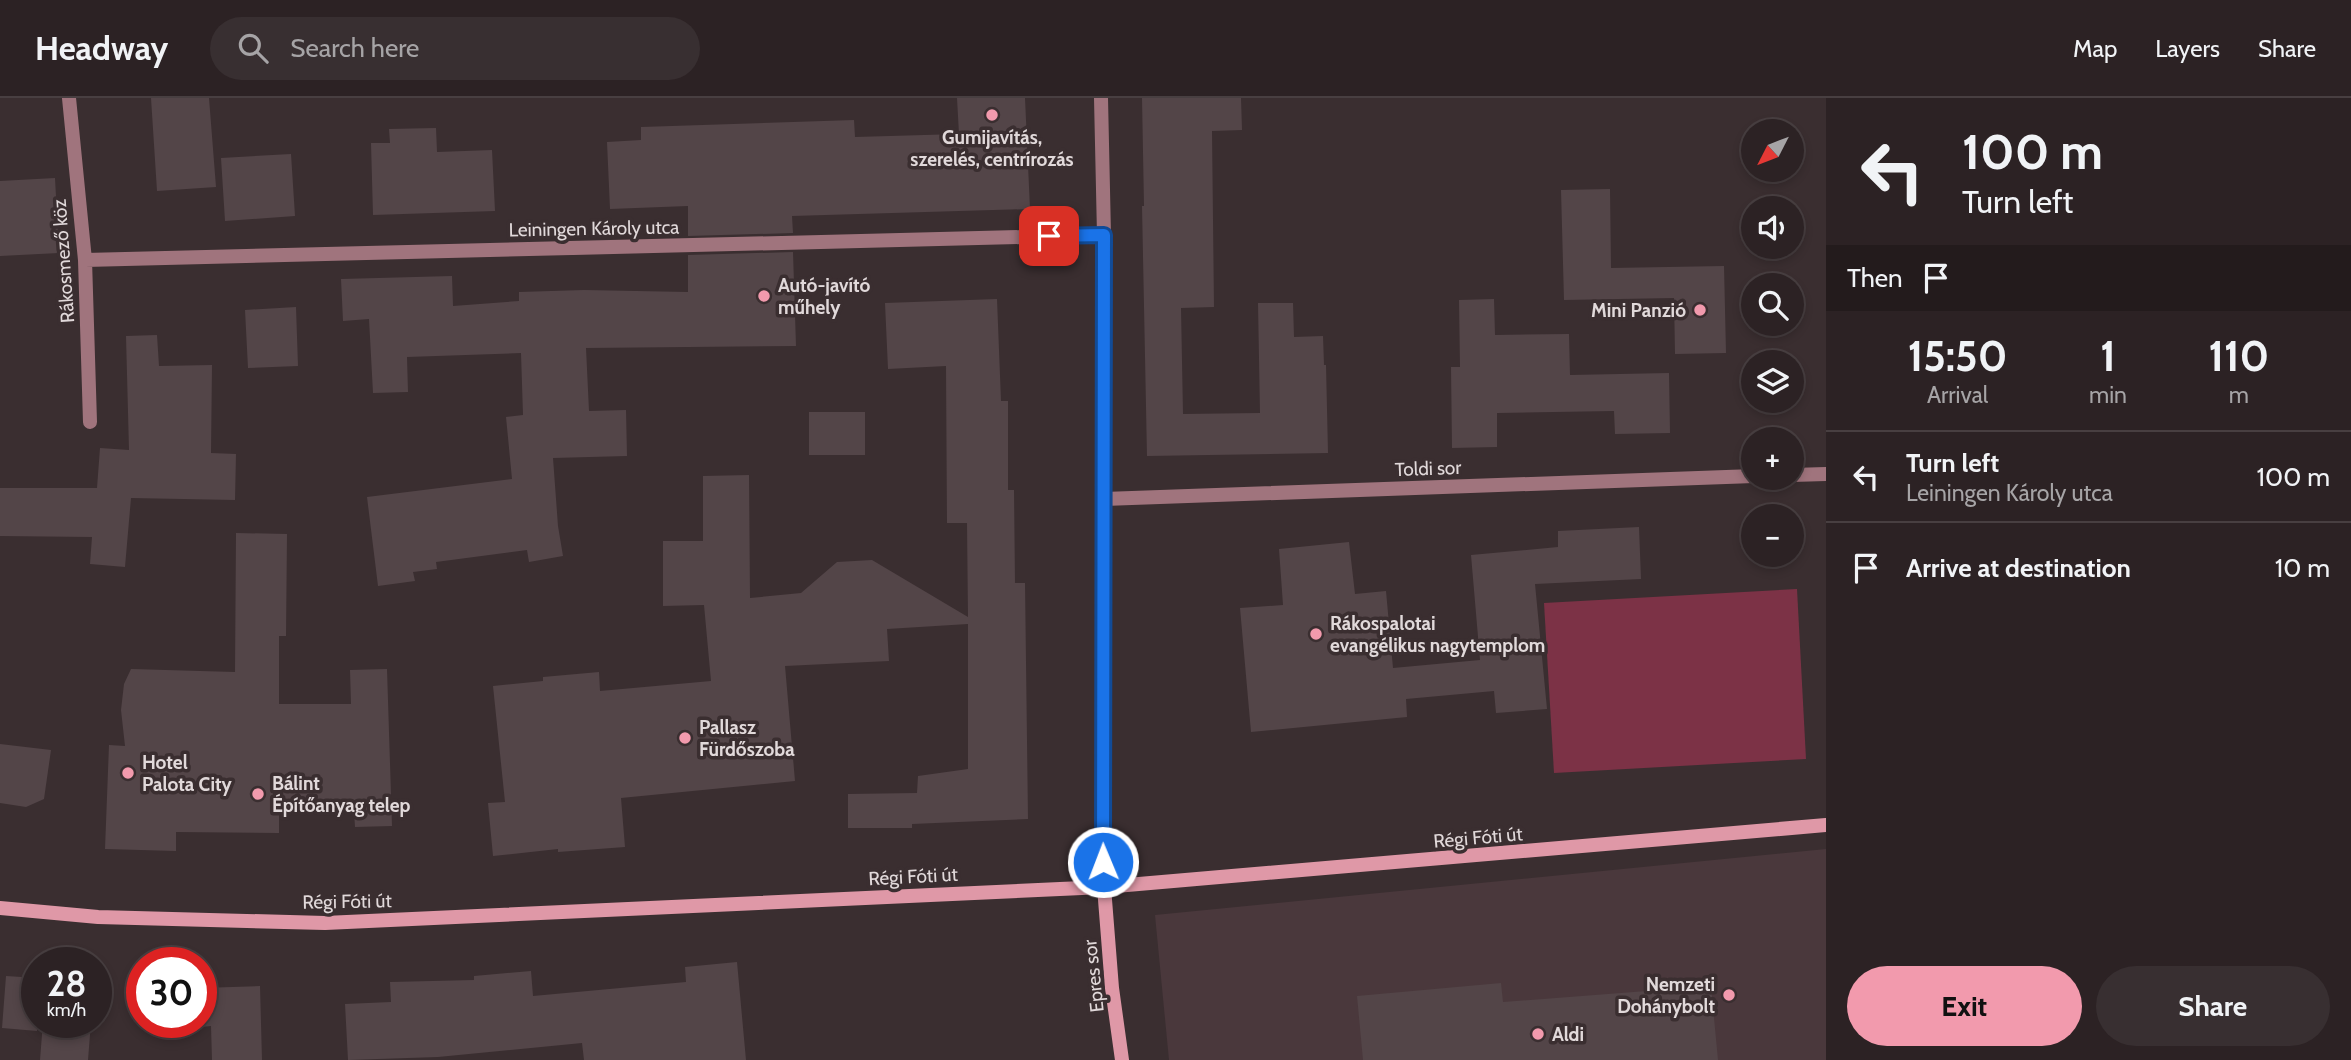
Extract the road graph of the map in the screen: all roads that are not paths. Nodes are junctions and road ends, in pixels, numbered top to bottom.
1 (69, 98) edge
2 (1101, 98) edge
3 (1104, 235) junction
4 (85, 260) junction
5 (90, 422) dead end
6 (1826, 474) edge
7 (1804, 475) edge
8 (1741, 476) edge
9 (1104, 499) junction
10 (1826, 825) edge
11 (1104, 887) junction
12 (0, 908) edge
13 (1122, 1060) edge

1 - 4 street, Rákosmező köz
2 - 3 street
3 - 4 street, Leiningen Károly utca
3 - 9 street
4 - 5 street, Rákosmező köz
6 - 7 street
8 - 9 street, Toldi sor
9 - 11 street
10 - 11 main road, Régi Fóti út
11 - 12 main road, Régi Fóti út
11 - 13 main road, Epres sor

